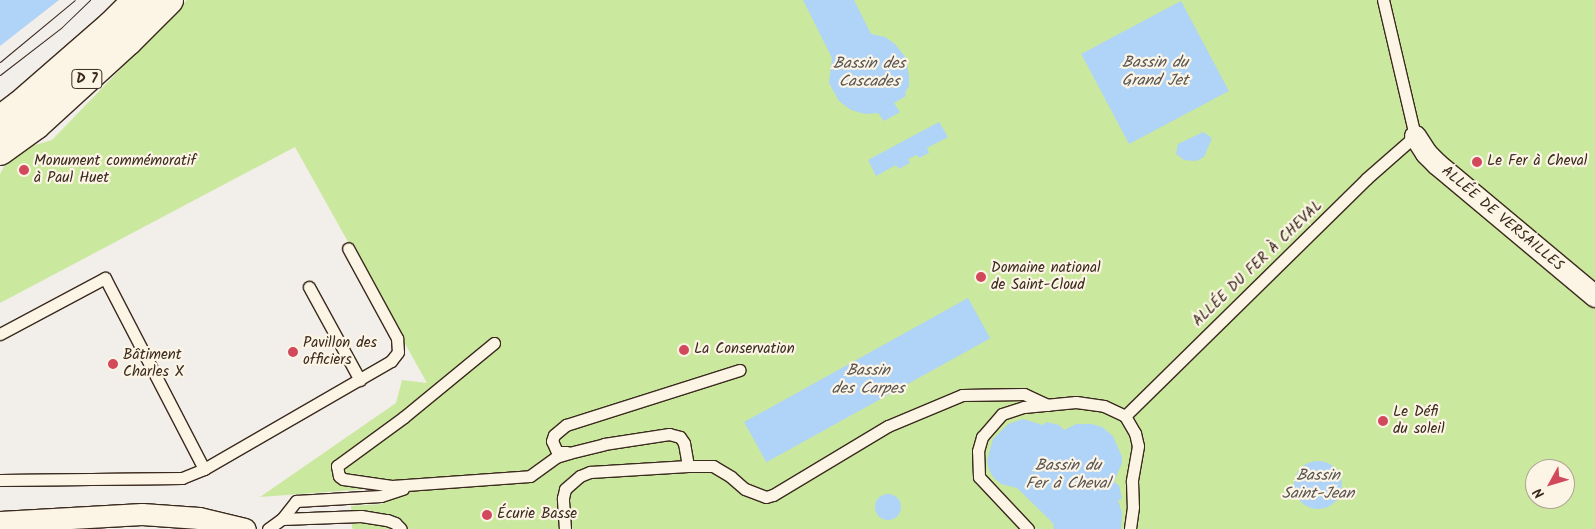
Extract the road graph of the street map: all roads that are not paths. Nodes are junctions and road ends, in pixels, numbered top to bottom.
1 (137, 0) edge
2 (168, 0) edge
3 (1382, 0) edge
4 (0, 120) edge
5 (1415, 136) junction
6 (0, 151) edge
7 (348, 248) dead end
8 (309, 287) dead end
9 (1595, 296) edge
10 (0, 334) edge
11 (494, 343) dead end
12 (739, 370) dead end
13 (360, 380) junction
14 (1048, 405) junction
15 (1124, 416) junction
16 (569, 452) junction
17 (688, 466) junction
18 (204, 469) junction
19 (0, 480) edge
20 (414, 485) junction
21 (282, 519) junction
22 (0, 522) edge
23 (245, 529) edge
24 (268, 529) edge
25 (400, 529) edge
26 (565, 529) edge
27 (1028, 529) edge
28 (1130, 529) edge

1 - 4 main road, D 7
2 - 6 main road, D 7
3 - 5 lane
5 - 9 street, ALLÉE DE VERSAILLES
5 - 15 lane, ALLÉE DU FER À CHEVAL
7 - 13 lane
8 - 13 lane
10 - 18 lane
11 - 20 lane
12 - 16 lane
13 - 18 lane
14 - 15 lane
14 - 17 lane
14 - 27 lane
15 - 28 lane
16 - 17 lane
16 - 20 lane
17 - 26 lane
18 - 19 lane
20 - 21 lane
21 - 24 lane
21 - 25 lane
22 - 23 street

